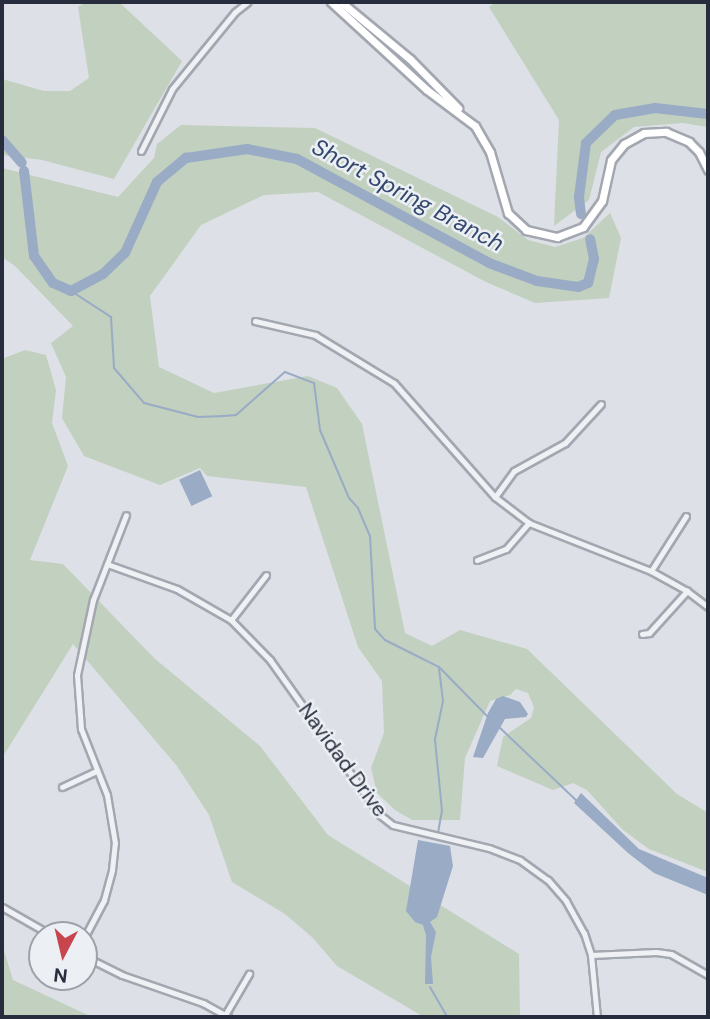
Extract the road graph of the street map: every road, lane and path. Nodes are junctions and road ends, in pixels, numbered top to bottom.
1 (248, 2) edge
2 (331, 2) edge
3 (341, 2) edge
4 (365, 22) junction
5 (359, 30) junction
6 (463, 114) junction
7 (141, 151) dead end
8 (708, 170) edge
9 (255, 321) dead end
10 (601, 404) dead end
11 (495, 497) junction
12 (126, 515) dead end
13 (686, 516) dead end
14 (529, 523) junction
15 (477, 560) dead end
16 (107, 564) junction
17 (651, 571) junction
18 (266, 575) dead end
19 (687, 591) junction
20 (708, 607) edge
21 (231, 620) junction
22 (642, 634) dead end
23 (97, 771) junction
24 (62, 787) dead end
25 (2, 907) edge
26 (93, 921) edge
27 (28, 922) edge
28 (591, 955) junction
29 (98, 963) edge
30 (249, 974) dead end
31 (708, 975) edge
32 (227, 1016) edge
33 (597, 1017) edge

1 - 7 street
2 - 5 street
3 - 4 street
4 - 5 street
4 - 6 street
5 - 6 street
6 - 8 street
9 - 11 street
10 - 11 street
11 - 14 street
12 - 16 street
13 - 17 street
14 - 15 street
14 - 17 street
16 - 21 street, Navidad Drive
16 - 23 street
17 - 19 street
18 - 21 street
19 - 20 street
19 - 22 street
21 - 28 street, Navidad Drive
23 - 24 street
23 - 26 street
25 - 27 street
28 - 31 street
28 - 33 street, Navidad Drive
29 - 32 street
30 - 32 street

